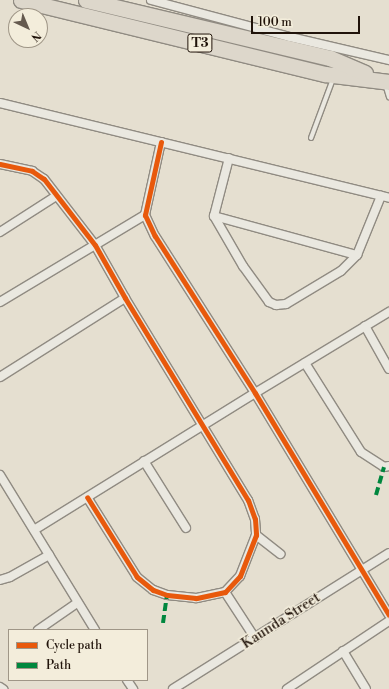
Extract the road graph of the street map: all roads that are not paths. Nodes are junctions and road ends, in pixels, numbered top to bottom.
1 (21, 0) edge
2 (86, 0) edge
3 (151, 0) edge
4 (115, 3) edge
5 (116, 23) junction
6 (389, 60) edge
7 (334, 75) junction
8 (384, 81) edge
9 (389, 97) edge
10 (0, 103) edge
11 (311, 138) dead end
12 (161, 142) junction
13 (229, 158) junction
14 (0, 164) edge
15 (56, 196) junction
16 (385, 197) edge
17 (145, 215) junction
18 (214, 216) junction
19 (0, 232) edge
20 (95, 245) junction
21 (357, 255) junction
22 (124, 298) junction
23 (0, 302) edge
24 (389, 312) edge
25 (365, 326) junction
26 (306, 363) junction
27 (389, 369) edge
28 (0, 377) edge
29 (255, 393) junction
30 (202, 426) junction
31 (144, 461) junction
32 (389, 466) edge
33 (0, 475) edge
34 (87, 497) junction
35 (186, 528) dead end
36 (34, 530) junction
37 (256, 536) junction
38 (389, 553) edge
39 (280, 554) dead end
40 (49, 555) junction
41 (361, 569) junction
42 (0, 580) edge
43 (225, 592) junction
44 (77, 603) junction
45 (389, 615) edge
46 (389, 620) edge
47 (39, 629) edge
48 (94, 629) edge
49 (255, 638) junction
50 (343, 651) junction
51 (0, 687) edge
52 (3, 689) edge
53 (173, 689) edge
54 (287, 689) edge
55 (366, 689) edge

1 - 5 highway, T3
2 - 4 highway, T3
3 - 6 street
4 - 5 street
4 - 8 highway, T3
5 - 7 highway, T3
7 - 8 highway, T3
7 - 11 lane
8 - 9 lane
10 - 12 street
12 - 13 street
12 - 17 street
13 - 16 street
13 - 18 street
14 - 15 street
15 - 19 street
15 - 20 street
16 - 21 street
17 - 20 street
17 - 29 street
18 - 21 street
18 - 21 street
20 - 22 street
20 - 23 street
22 - 28 street
22 - 30 street
24 - 25 street
25 - 26 street
25 - 27 street
26 - 29 street
26 - 32 street
29 - 30 street
29 - 41 street
30 - 31 street
30 - 37 street
31 - 34 street
31 - 35 street
33 - 36 street
34 - 36 street
34 - 43 street
36 - 40 street
37 - 39 street
37 - 43 street
38 - 41 street, Kaunda Street
40 - 42 street
40 - 44 street
41 - 45 street
41 - 49 street, Kaunda Street
43 - 49 street
44 - 47 street
44 - 48 street
46 - 50 street
49 - 53 street, Kaunda Street
50 - 54 street
50 - 55 street
51 - 52 street

